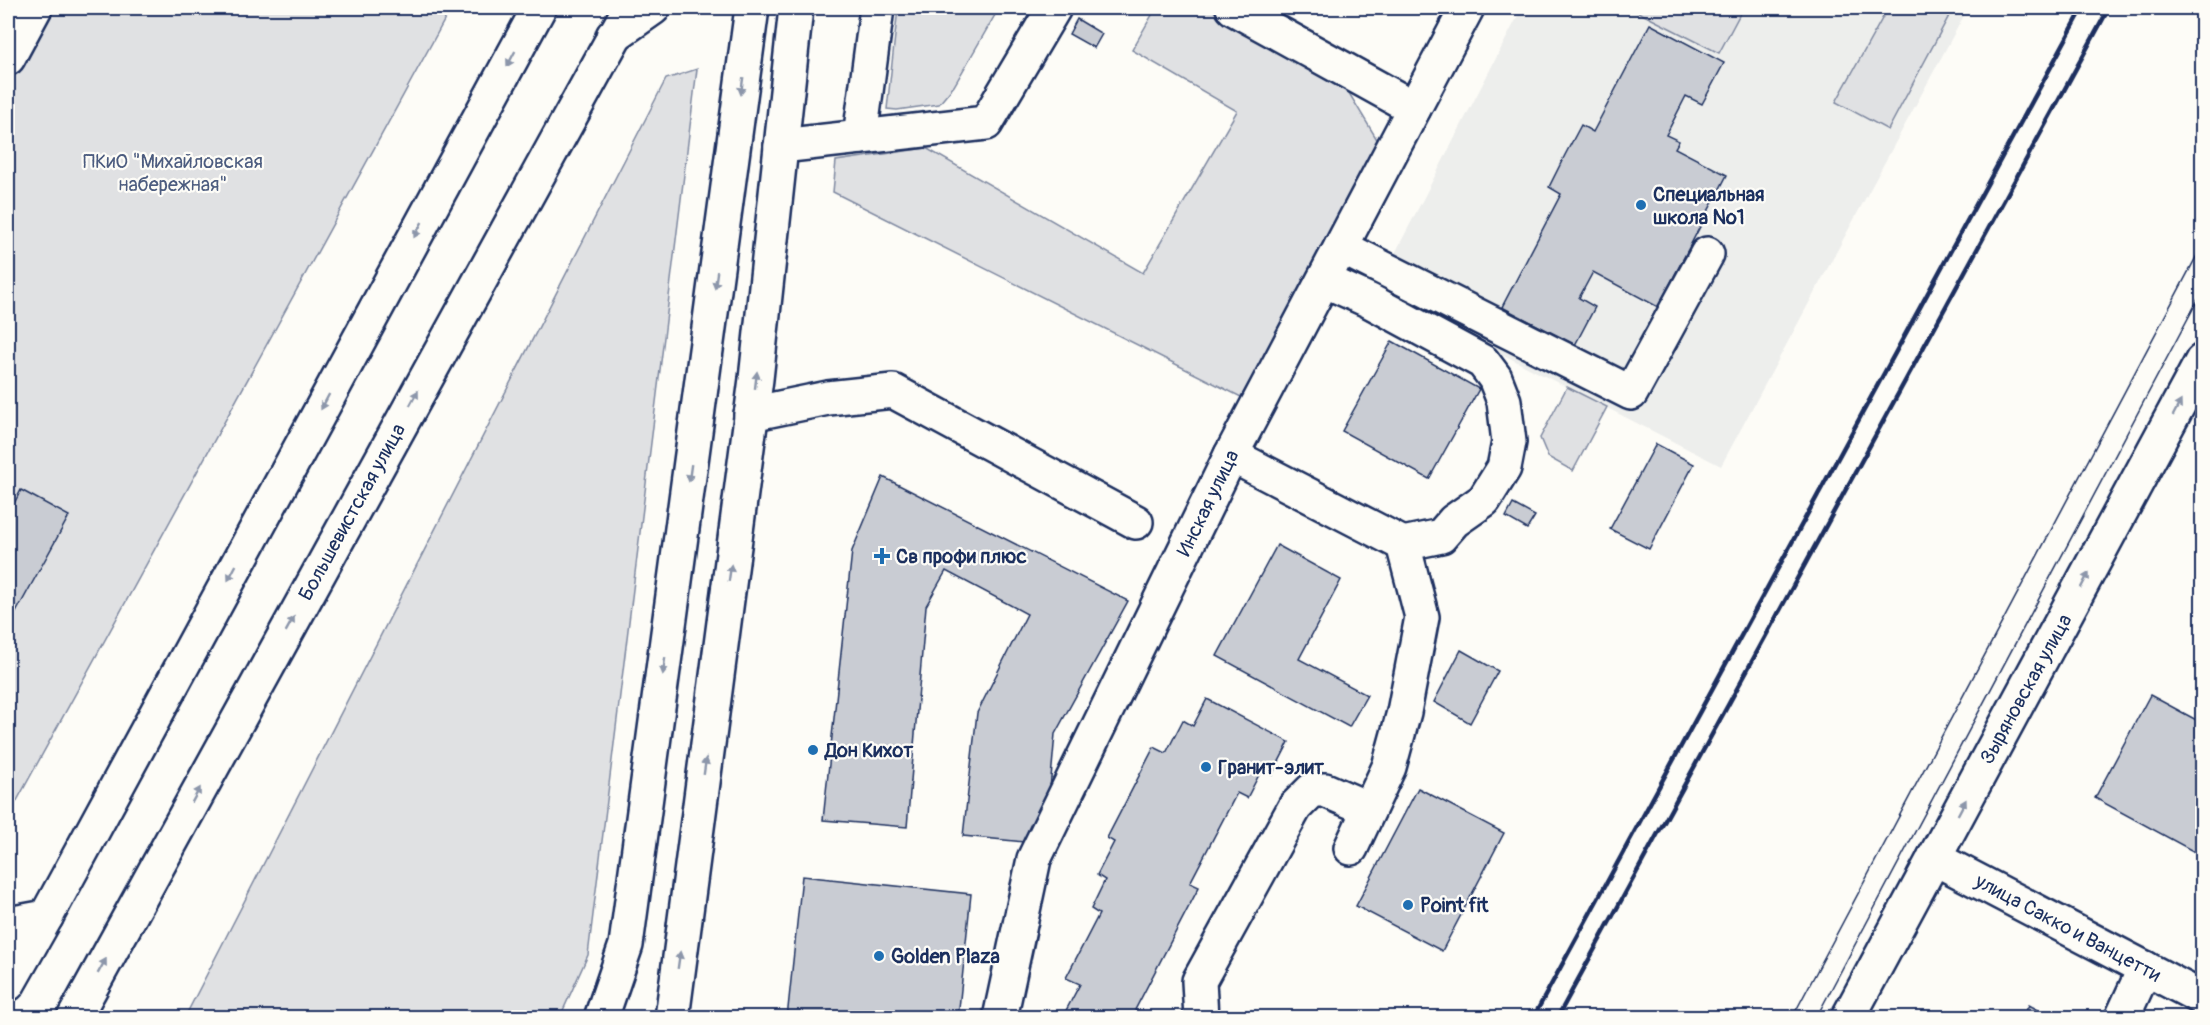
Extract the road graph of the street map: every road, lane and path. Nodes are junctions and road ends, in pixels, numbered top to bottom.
1 (35, 8) edge
2 (539, 8) edge
3 (630, 8) edge
4 (654, 8) edge
5 (735, 8) edge
6 (752, 8) edge
7 (796, 8) edge
8 (877, 8) edge
9 (1054, 8) edge
10 (1233, 8) edge
11 (1467, 8) edge
12 (614, 36) junction
13 (748, 46) junction
14 (8, 58) edge
15 (1414, 108) junction
16 (860, 137) junction
17 (781, 146) junction
18 (1341, 247) junction
19 (1707, 254) dead end
20 (1324, 280) junction
21 (2202, 361) edge
22 (751, 414) junction
23 (1231, 455) junction
24 (1136, 522) dead end
25 (1402, 544) junction
26 (1369, 809) junction
27 (1351, 848) dead end
28 (1934, 858) junction
29 (46, 917) junction
30 (8, 924) edge
31 (2145, 968) junction
32 (8, 984) edge
33 (2202, 998) edge
34 (74, 1017) edge
35 (601, 1017) edge
36 (672, 1017) edge
37 (1000, 1017) edge
38 (1201, 1017) edge
39 (1848, 1017) edge
40 (2122, 1017) edge

1 - 14 main road
2 -> 29 main road
3 - 12 main road, Большевистская улица
4 - 12 main road
5 - 13 main road
6 - 13 main road
7 - 17 main road
8 - 16 main road
9 - 16 main road
10 - 15 main road
11 - 15 main road, Инская улица
34 -> 12 main road, Большевистская улица
13 -> 35 main road
15 - 18 main road, Инская улица
16 - 17 main road
22 -> 17 main road
18 - 19 main road
18 - 20 main road, Инская улица
20 - 23 main road, Инская улица
20 - 25 main road
28 -> 21 main road, Зыряновская улица
22 - 24 main road
36 -> 22 main road
23 - 25 main road
23 - 37 main road, Инская улица
25 - 26 main road
26 - 27 main road
26 - 38 main road
28 - 31 main road, улица Сакко и Ванцетти
28 - 39 main road, Зыряновская улица
29 - 30 main road
29 - 32 main road
31 - 33 main road, улица Сакко и Ванцетти
31 - 40 main road

